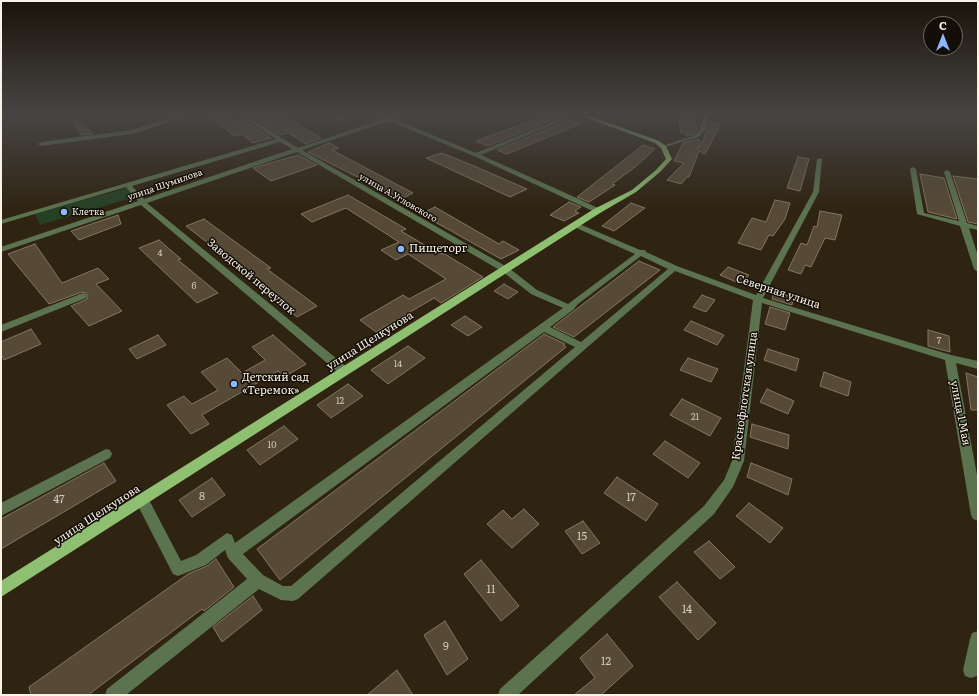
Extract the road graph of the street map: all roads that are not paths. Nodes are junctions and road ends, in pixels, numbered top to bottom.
1 (258, 146) edge
2 (290, 146) edge
3 (307, 146) edge
4 (456, 146) edge
5 (497, 146) edge
6 (664, 147) edge
7 (296, 150) junction
8 (476, 155) junction
9 (820, 160) dead end
10 (913, 169) dead end
11 (947, 172) dead end
12 (128, 184) junction
13 (142, 202) junction
14 (597, 212) junction
15 (1, 222) edge
16 (963, 225) junction
17 (577, 226) junction
18 (978, 228) edge
19 (1, 243) edge
20 (9, 247) junction
21 (1, 250) edge
22 (642, 252) junction
23 (674, 268) junction
24 (978, 268) edge
25 (506, 270) junction
26 (83, 296) dead end
27 (758, 299) junction
28 (570, 308) junction
29 (543, 328) junction
30 (1, 329) edge
31 (581, 346) junction
32 (950, 358) junction
33 (978, 365) edge
34 (344, 371) junction
35 (106, 454) dead end
36 (142, 500) junction
37 (1, 510) edge
38 (978, 515) edge
39 (233, 553) junction
40 (258, 580) junction
41 (1, 590) edge
42 (978, 639) edge
43 (971, 670) dead end
44 (113, 695) edge
45 (506, 695) edge

1 - 12 street
2 - 7 street, улица А.Угловского
3 - 7 street, улица Шумилова
4 - 8 street
5 - 8 street
6 - 14 main road, улица Щелкунова
7 - 13 street, улица Шумилова
7 - 25 street, улица А.Угловского
8 - 14 street
9 - 27 street, Краснофлотская улица
10 - 16 street
11 - 16 street
12 - 13 street, Заводской переулок
12 - 15 street
13 - 20 street, улица Шумилова
13 - 34 street, Заводской переулок
14 - 17 main road, улица Щелкунова
16 - 18 street
16 - 24 street
17 - 22 street, Северная улица
17 - 25 main road, улица Щелкунова
19 - 20 street
20 - 21 street, улица Шумилова
22 - 23 street, Северная улица
22 - 28 street
23 - 27 street, Северная улица
23 - 31 street
25 - 28 street, улица А.Угловского
25 - 34 main road, улица Щелкунова
26 - 30 street
27 - 32 street, Северная улица
27 - 45 street, Краснофлотская улица
28 - 29 street
29 - 31 street
29 - 39 street
31 - 40 street
32 - 33 street, Северная улица
32 - 38 street, улица 1 Мая
34 - 36 main road, улица Щелкунова
35 - 37 street
36 - 39 street
36 - 41 main road, улица Щелкунова
39 - 40 street
40 - 44 street
42 - 43 street

